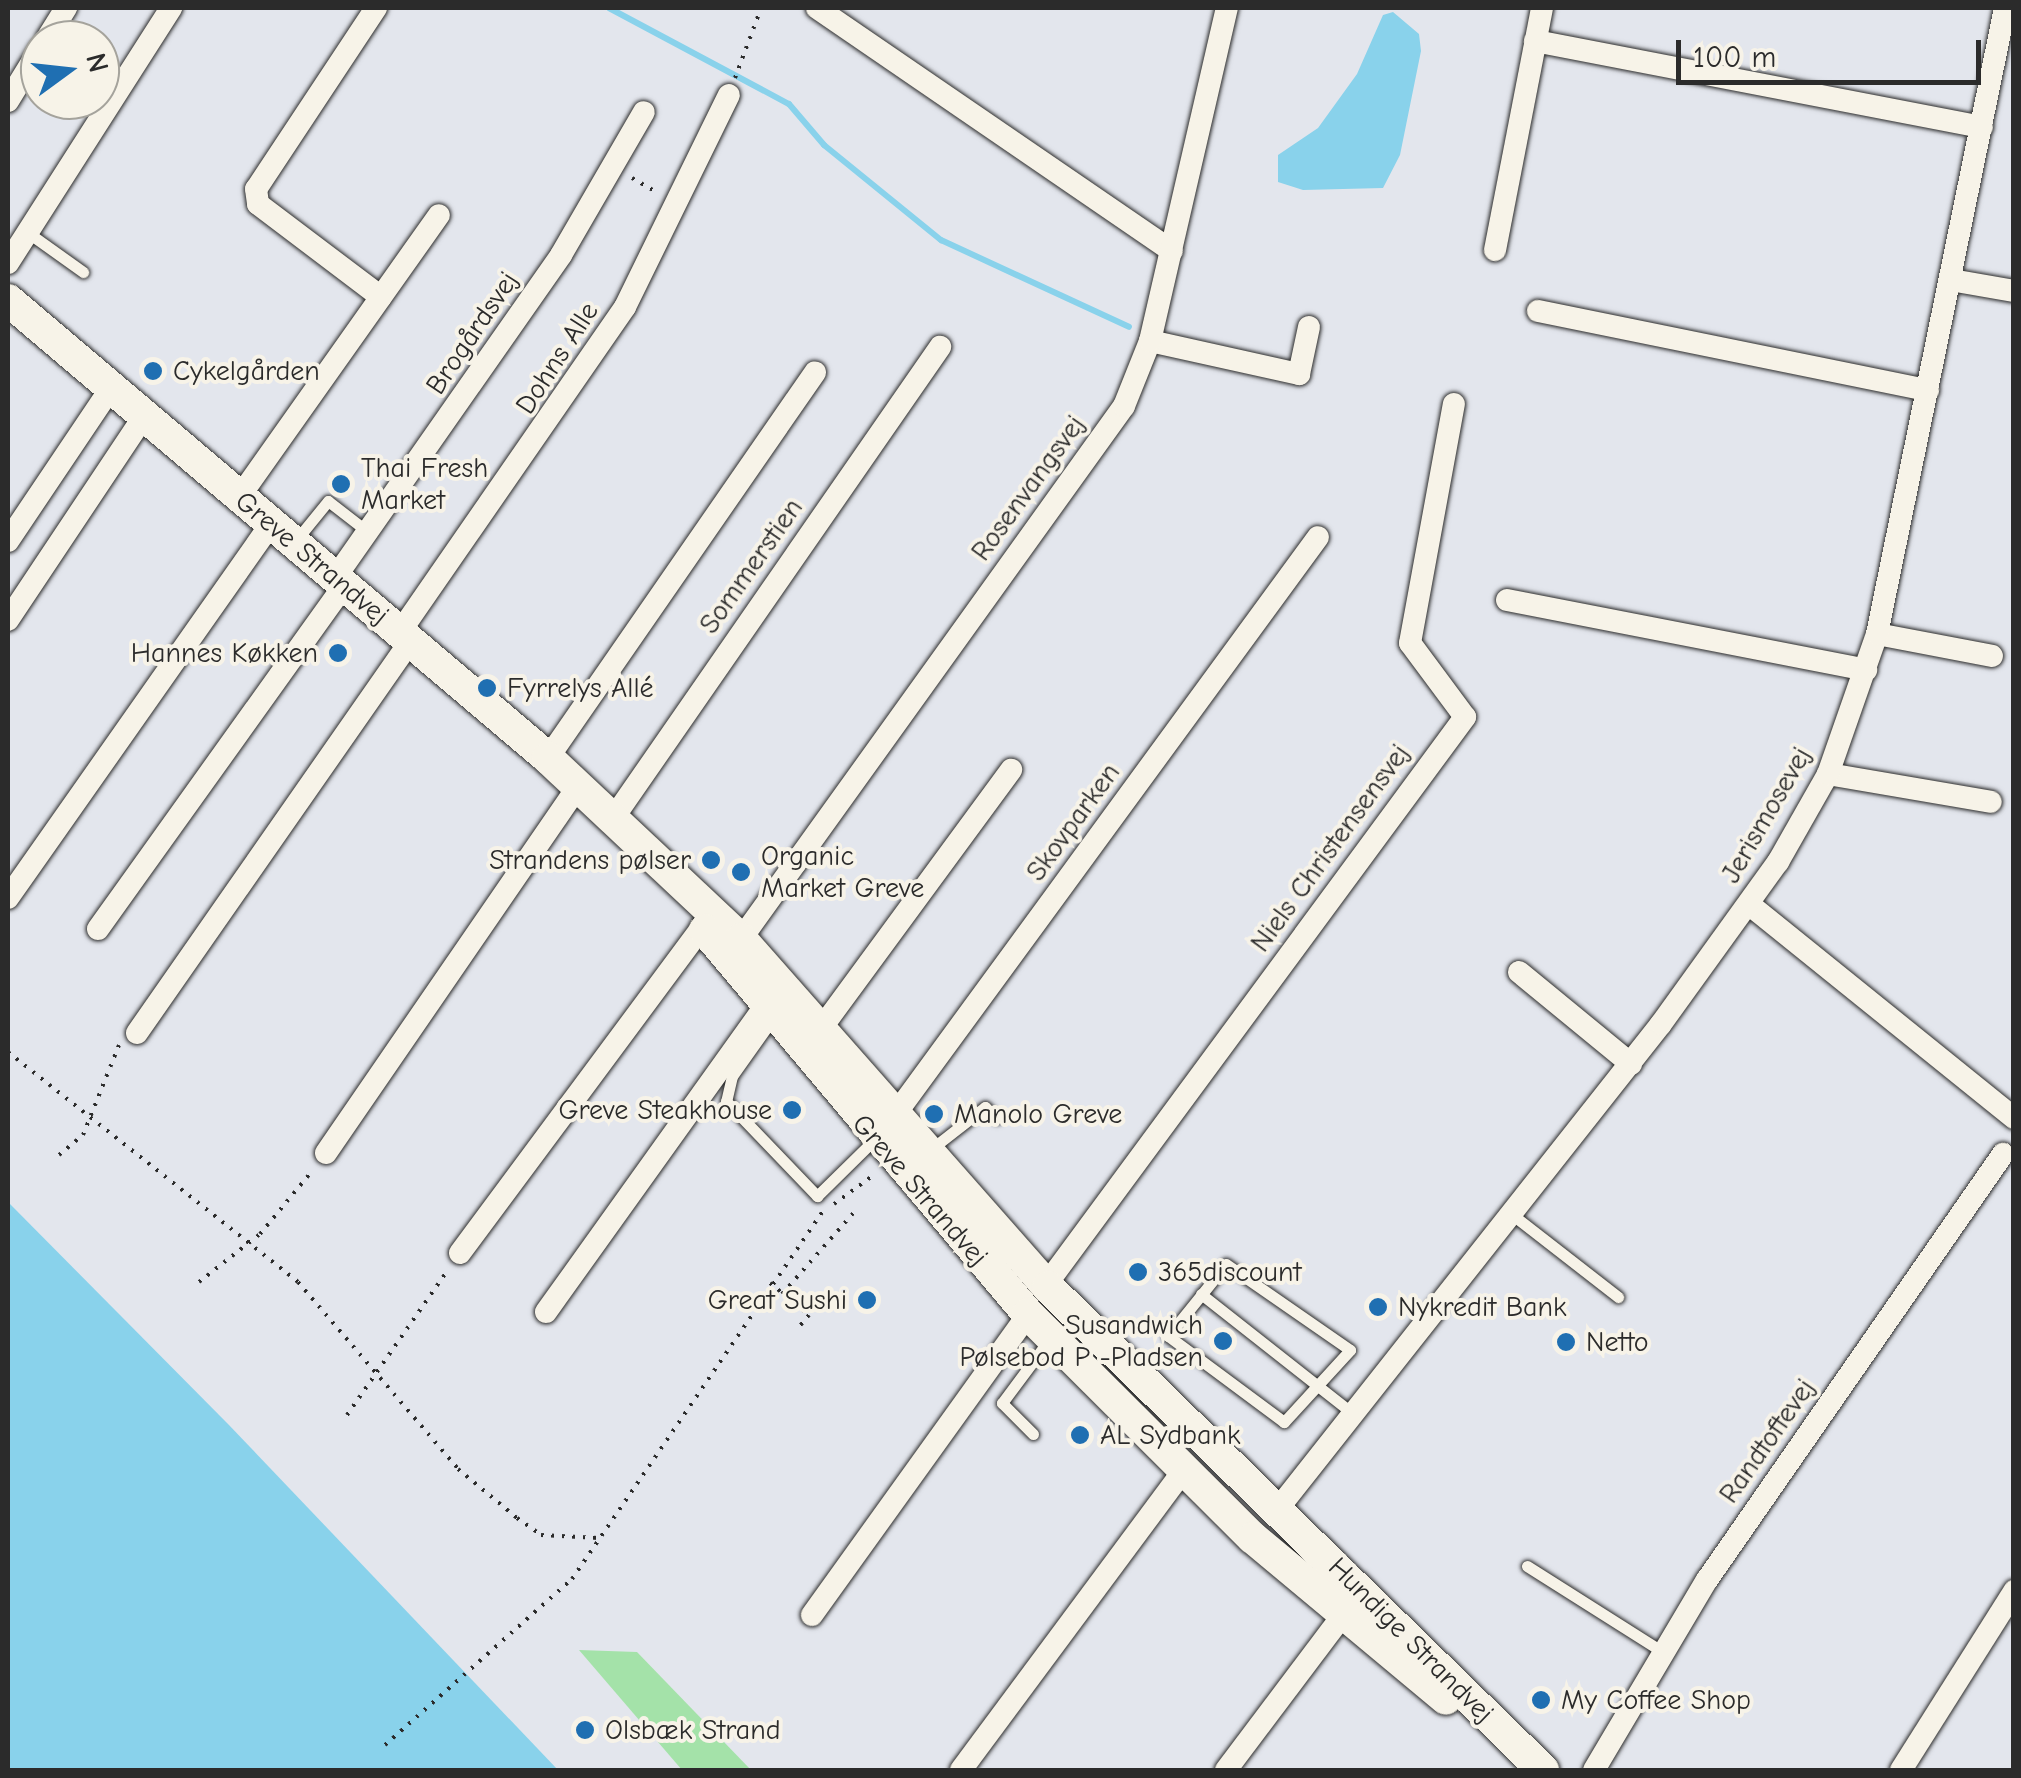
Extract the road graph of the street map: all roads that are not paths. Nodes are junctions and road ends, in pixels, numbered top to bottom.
1 (170, 8) edge
2 (376, 8) edge
3 (817, 8) edge
4 (1226, 8) edge
5 (1542, 8) edge
6 (2005, 8) edge
7 (1535, 41) junction
8 (729, 95) dead end
9 (644, 112) dead end
10 (1982, 126) junction
11 (439, 215) dead end
12 (27, 232) junction
13 (1495, 250) dead end
14 (1172, 251) junction
15 (8, 264) edge
16 (83, 272) dead end
17 (1951, 280) junction
18 (2014, 291) edge
19 (381, 297) junction
20 (8, 300) edge
21 (1538, 312) dead end
22 (1308, 326) dead end
23 (1150, 341) junction
24 (940, 347) dead end
25 (814, 372) dead end
26 (111, 388) junction
27 (1928, 390) junction
28 (1454, 404) dead end
29 (144, 416) junction
30 (240, 496) junction
31 (368, 532) junction
32 (282, 534) junction
33 (1318, 536) dead end
34 (8, 541) edge
35 (340, 582) junction
36 (1507, 600) dead end
37 (8, 620) edge
38 (1877, 634) junction
39 (405, 637) junction
40 (1992, 656) dead end
41 (1866, 670) junction
42 (548, 758) junction
43 (1010, 770) dead end
44 (1828, 774) junction
45 (578, 788) junction
46 (1992, 802) dead end
47 (612, 820) junction
48 (8, 898) edge
49 (1750, 905) junction
50 (702, 927) junction
51 (98, 930) dead end
52 (741, 939) junction
53 (1519, 972) dead end
54 (771, 1011) junction
55 (820, 1030) junction
56 (137, 1033) road end
57 (1631, 1064) junction
58 (997, 1118) dead end
59 (2014, 1118) edge
60 (887, 1140) junction
61 (326, 1152) road end
62 (926, 1152) junction
63 (2003, 1154) dead end
64 (1514, 1216) junction
65 (460, 1253) road end
66 (1046, 1285) junction
67 (1202, 1294) junction
68 (1618, 1297) dead end
69 (546, 1312) dead end
70 (1040, 1325) junction
71 (1318, 1386) junction
72 (1358, 1418) junction
73 (1033, 1434) dead end
74 (1182, 1471) junction
75 (1277, 1510) junction
76 (1253, 1538) junction
77 (1527, 1566) dead end
78 (2014, 1591) edge
79 (812, 1615) dead end
80 (1342, 1616) junction
81 (1664, 1652) junction
82 (961, 1770) edge
83 (1226, 1770) edge
84 (1535, 1770) edge
85 (1543, 1770) edge
86 (1594, 1770) edge
87 (1901, 1770) edge

1 - 12 street
2 - 19 street
3 - 14 street
4 - 14 street, Rosenvangsvej
5 - 7 street
6 - 10 street, Jerismosevej
7 - 10 street
7 - 13 street
8 - 39 street, Dohns Alle
9 - 31 street, Brogårdsvej
10 - 17 street, Jerismosevej
11 - 19 street
12 - 15 street
12 - 16 lane
14 - 23 street, Rosenvangsvej
17 - 18 street
17 - 27 street, Jerismosevej
19 - 30 street
20 - 26 main road, Greve Strandvej
21 - 27 street
22 - 23 street
23 - 52 street, Rosenvangsvej
24 - 47 street, Sommerstien
25 - 42 street
26 - 29 main road, Greve Strandvej
26 - 34 street
27 - 38 street, Jerismosevej
28 - 66 street, Niels Christensensvej
29 - 30 main road, Greve Strandvej
29 - 37 street
30 - 32 main road, Greve Strandvej
31 - 32 lane
31 - 35 street, Brogårdsvej
32 - 35 main road, Greve Strandvej
32 - 48 street
33 - 60 street, Skovparken
35 - 39 main road, Greve Strandvej
35 - 51 street, Brogårdsvej
36 - 41 street
38 - 40 street
38 - 41 street, Jerismosevej
39 - 42 main road, Greve Strandvej
39 - 56 street, Dohns Alle
41 - 44 street, Jerismosevej
42 - 45 main road, Greve Strandvej
43 - 55 street
44 - 46 street
44 - 49 street, Jerismosevej
45 - 47 main road, Greve Strandvej
45 - 61 street
47 - 50 main road, Greve Strandvej
47 - 52 main road, Greve Strandvej
49 - 57 street, Jerismosevej
49 - 59 street
50 - 54 main road, Greve Strandvej
50 - 65 street
52 - 55 main road, Greve Strandvej
53 - 57 street
54 - 60 main road, Greve Strandvej
54 - 60 lane
54 - 69 street
55 - 60 main road, Greve Strandvej
57 - 64 street, Jerismosevej
58 - 62 lane
60 - 62 main road, Greve Strandvej
60 - 70 main road, Greve Strandvej
62 - 66 main road, Greve Strandvej
63 - 81 street, Randtoftevej
64 - 68 lane
64 - 72 street, Jerismosevej
66 - 75 main road, Greve Strandvej
67 - 71 lane
67 - 71 lane
67 - 71 lane
70 - 73 lane
70 - 74 main road, Greve Strandvej
70 - 79 street
71 - 72 lane
72 - 75 street, Jerismosevej
74 - 76 main road, Greve Strandvej
74 - 82 street
75 - 76 main road
75 - 85 main road, Hundige Strandvej
76 - 80 main road, Hundige Strandvej
77 - 81 lane
78 - 87 street
80 - 83 street
80 - 84 main road, Hundige Strandvej
81 - 86 street, Randtoftevej

